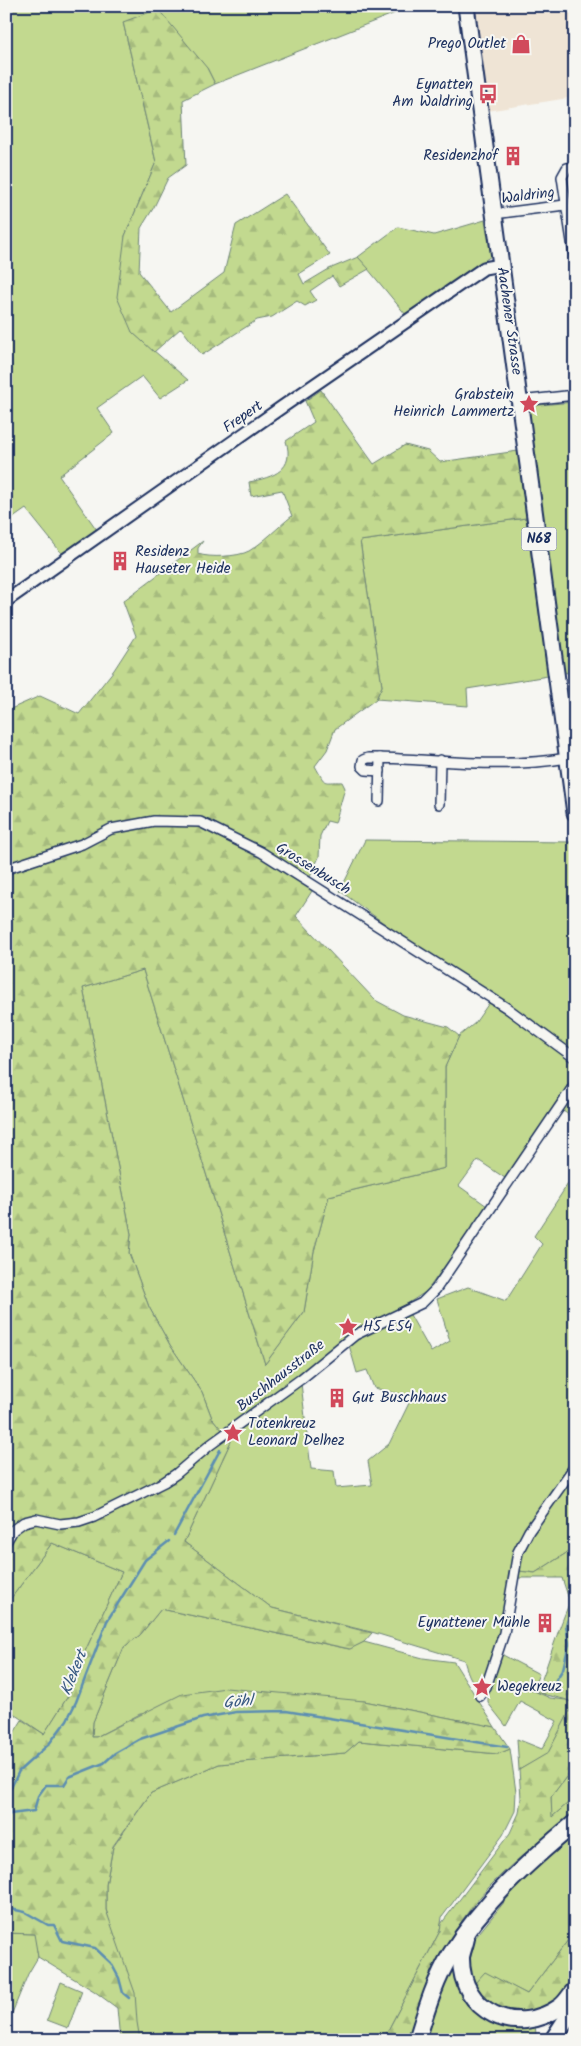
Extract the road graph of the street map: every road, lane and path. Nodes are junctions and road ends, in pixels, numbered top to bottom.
1 (466, 6) edge
2 (575, 167) edge
3 (565, 205) junction
4 (494, 214) junction
5 (575, 261) edge
6 (500, 265) junction
7 (575, 395) edge
8 (520, 400) junction
9 (6, 601) edge
10 (380, 758) junction
11 (567, 758) junction
12 (440, 760) junction
13 (380, 771) junction
14 (379, 802) dead end
15 (439, 804) dead end
16 (575, 813) edge
17 (6, 869) edge
18 (575, 1058) edge
19 (575, 1084) edge
20 (575, 1466) edge
21 (6, 1542) edge
22 (480, 1696) dead end
23 (575, 1823) edge
24 (470, 1927) junction
25 (575, 1990) edge
26 (575, 2006) edge
27 (417, 2040) edge
28 (553, 2040) edge

1 - 4 main road, Aachener Strasse / N68
2 - 3 street, Waldring
3 - 4 street, Waldring
3 - 5 street, Waldring
4 - 6 main road, Aachener Strasse / N68
6 - 8 main road, Aachener Strasse / N68
6 - 9 street, Frepert
7 - 8 street
8 - 11 main road, Aachener Strasse / N68
10 - 12 street
10 - 13 street
10 - 13 street
11 - 12 street
11 - 16 main road, Aachener Strasse / N68
12 - 15 street
13 - 14 street
17 - 18 street, Grossenbusch
19 - 21 street, Buschhausstraße
20 - 22 street
23 - 24 highway
24 - 25 highway
24 - 27 highway
26 - 28 highway

